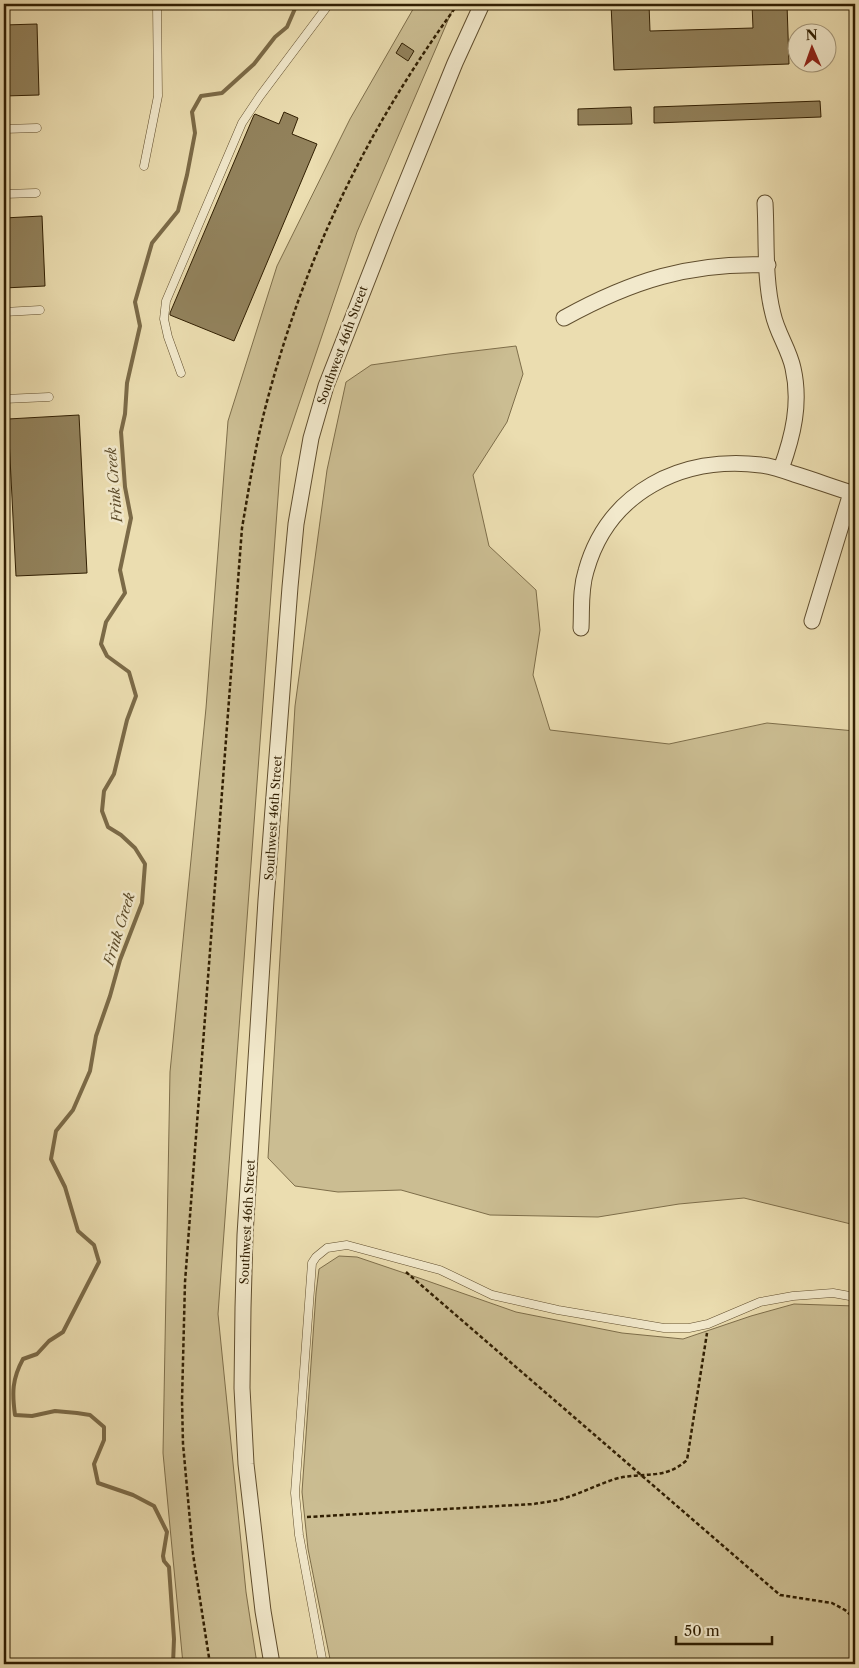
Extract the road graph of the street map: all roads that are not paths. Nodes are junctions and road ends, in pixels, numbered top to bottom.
1 (4, 4) edge
2 (29, 4) edge
3 (157, 4) edge
4 (329, 4) edge
5 (482, 4) edge
6 (37, 128) dead end
7 (4, 129) edge
8 (144, 166) dead end
9 (36, 193) dead end
10 (4, 194) edge
11 (765, 203) dead end
12 (768, 266) junction
13 (40, 310) dead end
14 (4, 312) edge
15 (564, 318) dead end
16 (181, 373) dead end
17 (49, 397) dead end
18 (4, 400) edge
19 (781, 470) junction
20 (853, 493) edge
21 (812, 621) dead end
22 (581, 628) dead end
23 (855, 1297) edge
24 (272, 1664) edge
25 (323, 1664) edge

1 - 2 lane
3 - 8 lane
4 - 16 lane
5 - 24 street, Southwest 46th Street
6 - 7 lane
9 - 10 lane
11 - 12 street
12 - 15 street
12 - 19 street
13 - 14 lane
17 - 18 lane
19 - 20 street
19 - 22 street
20 - 21 street
23 - 25 lane

